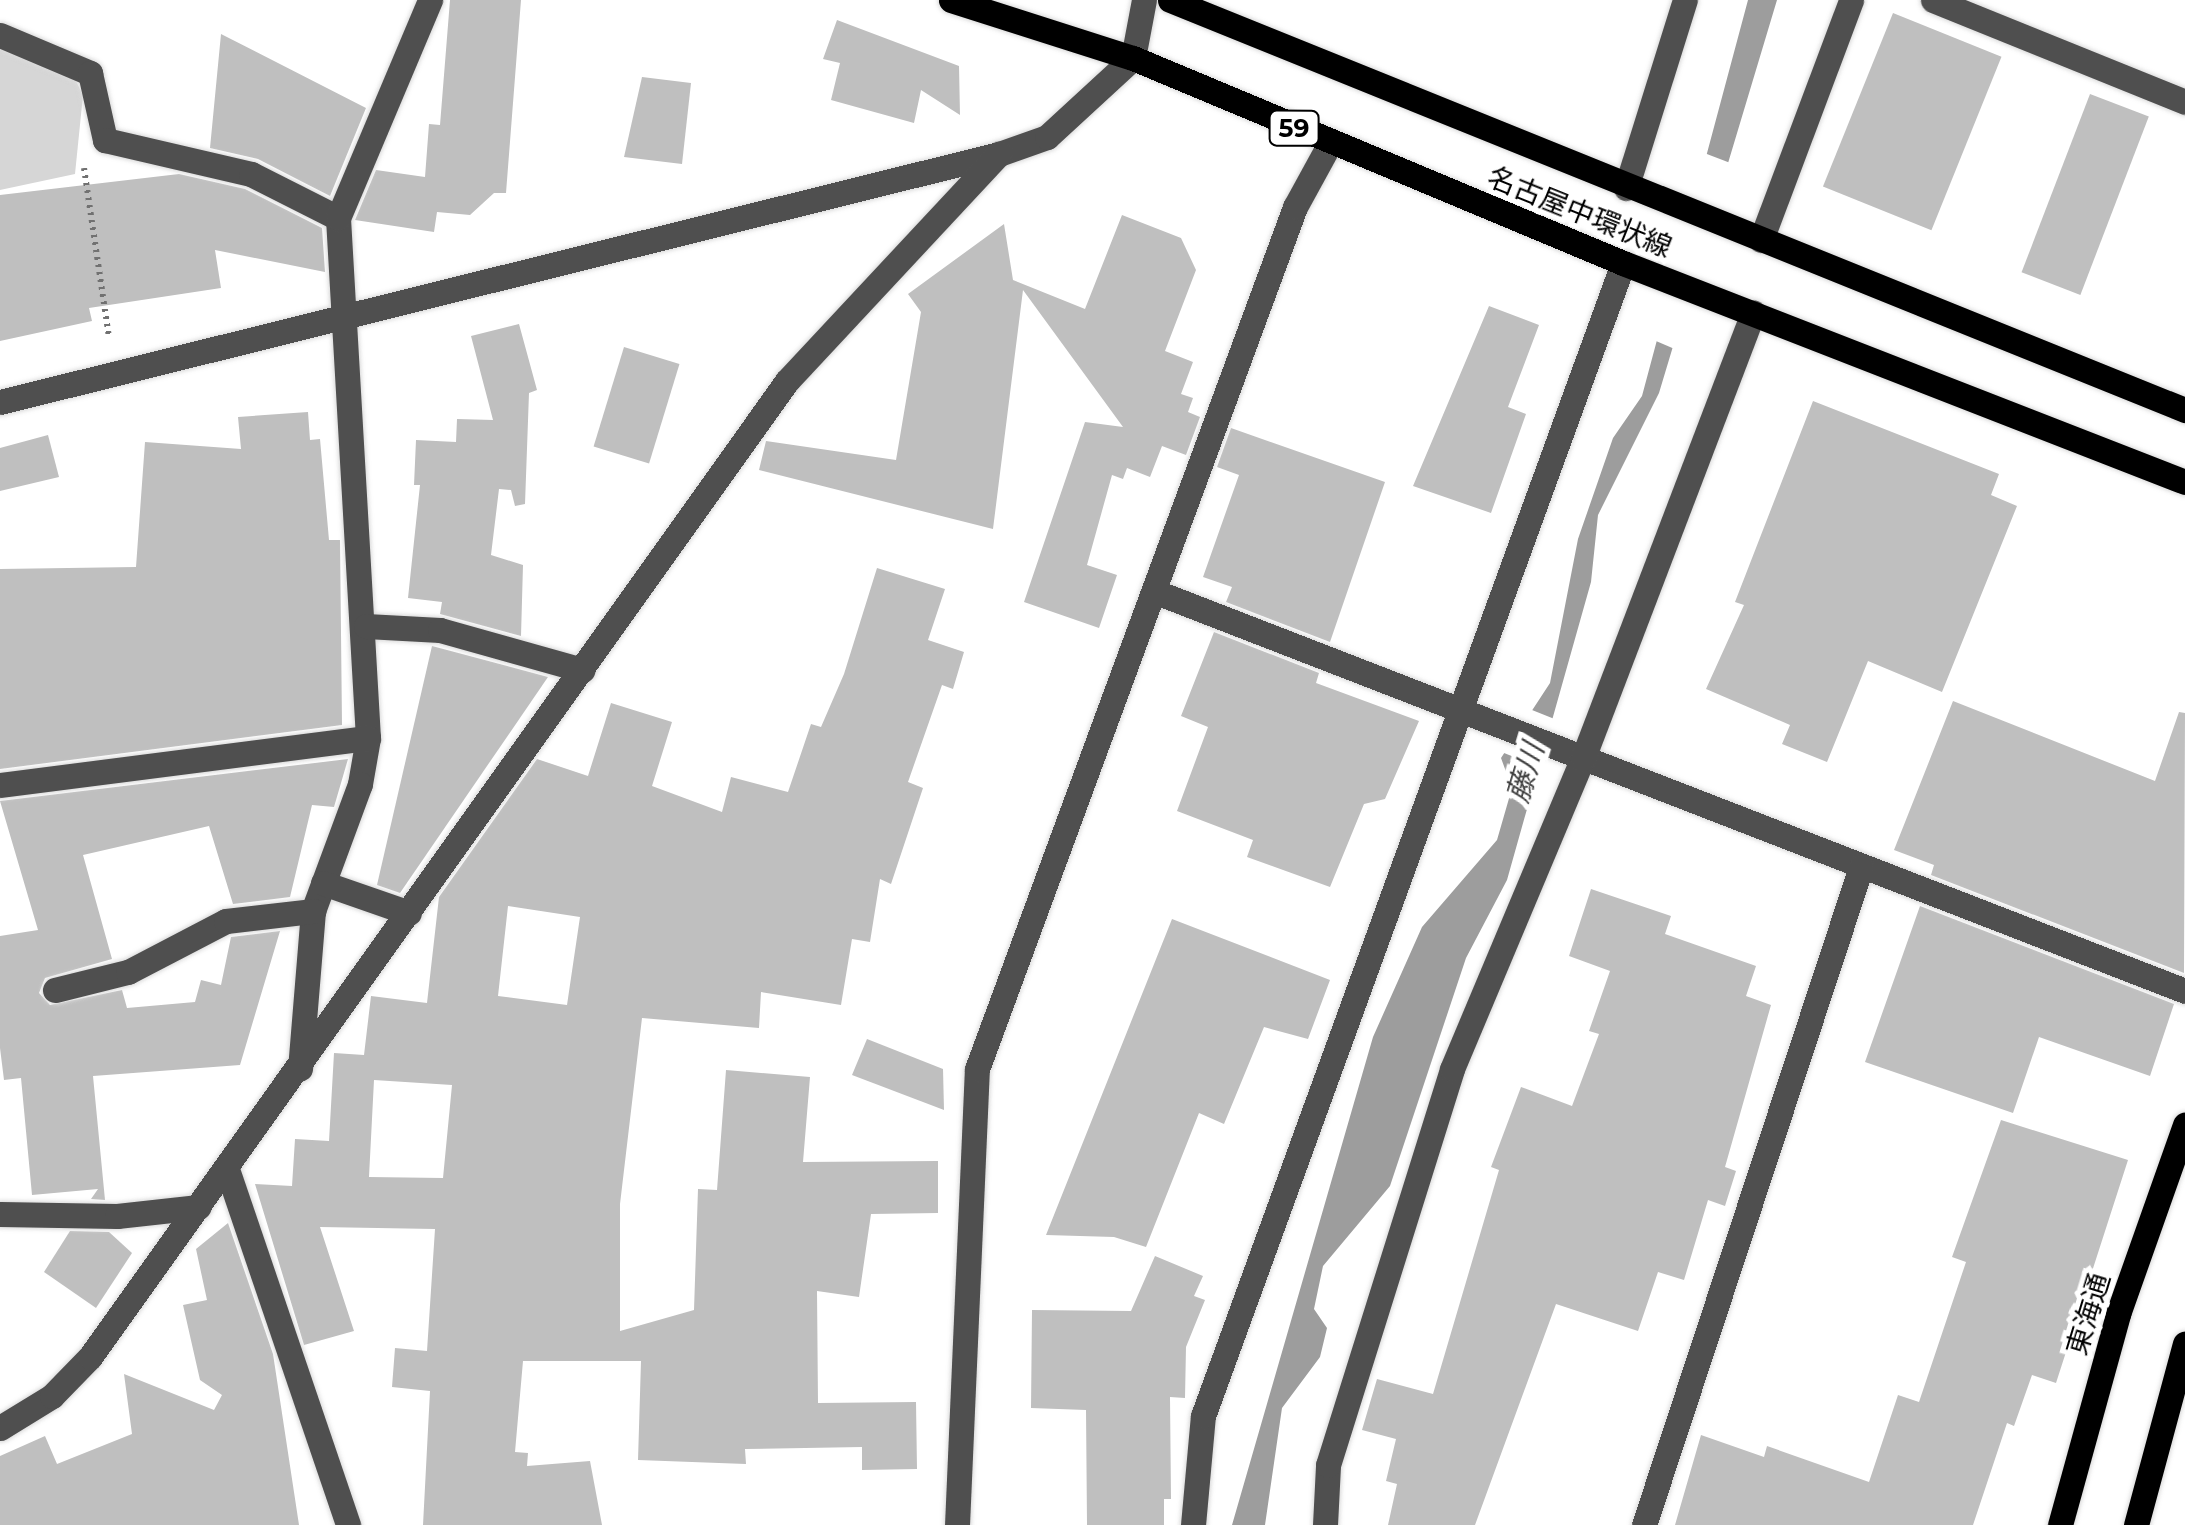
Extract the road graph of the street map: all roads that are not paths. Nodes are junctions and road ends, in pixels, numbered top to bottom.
1 (430, 0) edge
2 (952, 0) edge
3 (1144, 0) edge
4 (1170, 0) edge
5 (1685, 0) edge
6 (1850, 0) edge
7 (1933, 0) edge
8 (0, 35) edge
9 (1133, 58) junction
10 (2185, 102) edge
11 (1330, 143) junction
12 (1000, 154) junction
13 (1638, 193) junction
14 (338, 218) junction
15 (1754, 236) junction
16 (1628, 264) junction
17 (1741, 308) junction
18 (348, 314) junction
19 (0, 402) edge
20 (2185, 410) edge
21 (2185, 482) edge
22 (1156, 592) junction
23 (366, 626) junction
24 (582, 670) junction
25 (1470, 711) junction
26 (368, 738) junction
27 (1573, 753) junction
28 (0, 785) edge
29 (1862, 867) junction
30 (324, 883) junction
31 (313, 912) junction
32 (409, 912) junction
33 (55, 990) dead end
34 (2185, 991) edge
35 (300, 1068) junction
36 (2185, 1125) edge
37 (227, 1169) junction
38 (199, 1206) junction
39 (0, 1214) edge
40 (2185, 1343) edge
41 (0, 1428) edge
42 (348, 1525) edge
43 (957, 1525) edge
44 (1193, 1525) edge
45 (1325, 1525) edge
46 (1644, 1525) edge
47 (2060, 1525) edge
48 (2136, 1525) edge

1 - 14 street
2 - 9 main road, 名古屋中環状線 / 59
3 - 9 street
4 - 13 main road, 名古屋中環状線 / 59
5 - 13 street
6 - 15 street
7 - 10 street
8 - 14 street
9 - 11 main road, 名古屋中環状線 / 59
9 - 12 street
11 - 16 main road, 名古屋中環状線 / 59
11 - 22 street
12 - 18 street
12 - 24 street
13 - 15 main road, 名古屋中環状線 / 59
14 - 18 street
15 - 20 main road, 名古屋中環状線 / 59
16 - 17 main road, 名古屋中環状線 / 59
16 - 25 street
17 - 21 main road, 名古屋中環状線 / 59
17 - 27 street
18 - 19 street
18 - 23 street
22 - 25 street
22 - 43 street
23 - 24 street
23 - 26 street
24 - 32 street
25 - 27 street
25 - 44 street
26 - 28 street
26 - 30 street
27 - 29 street
27 - 45 street
29 - 34 street
29 - 46 street
30 - 31 street
30 - 32 street
31 - 33 street
31 - 35 street
32 - 35 street
35 - 37 street
36 - 47 main road, 東海通
37 - 38 street
37 - 42 street
38 - 39 street
38 - 41 street
40 - 48 main road

